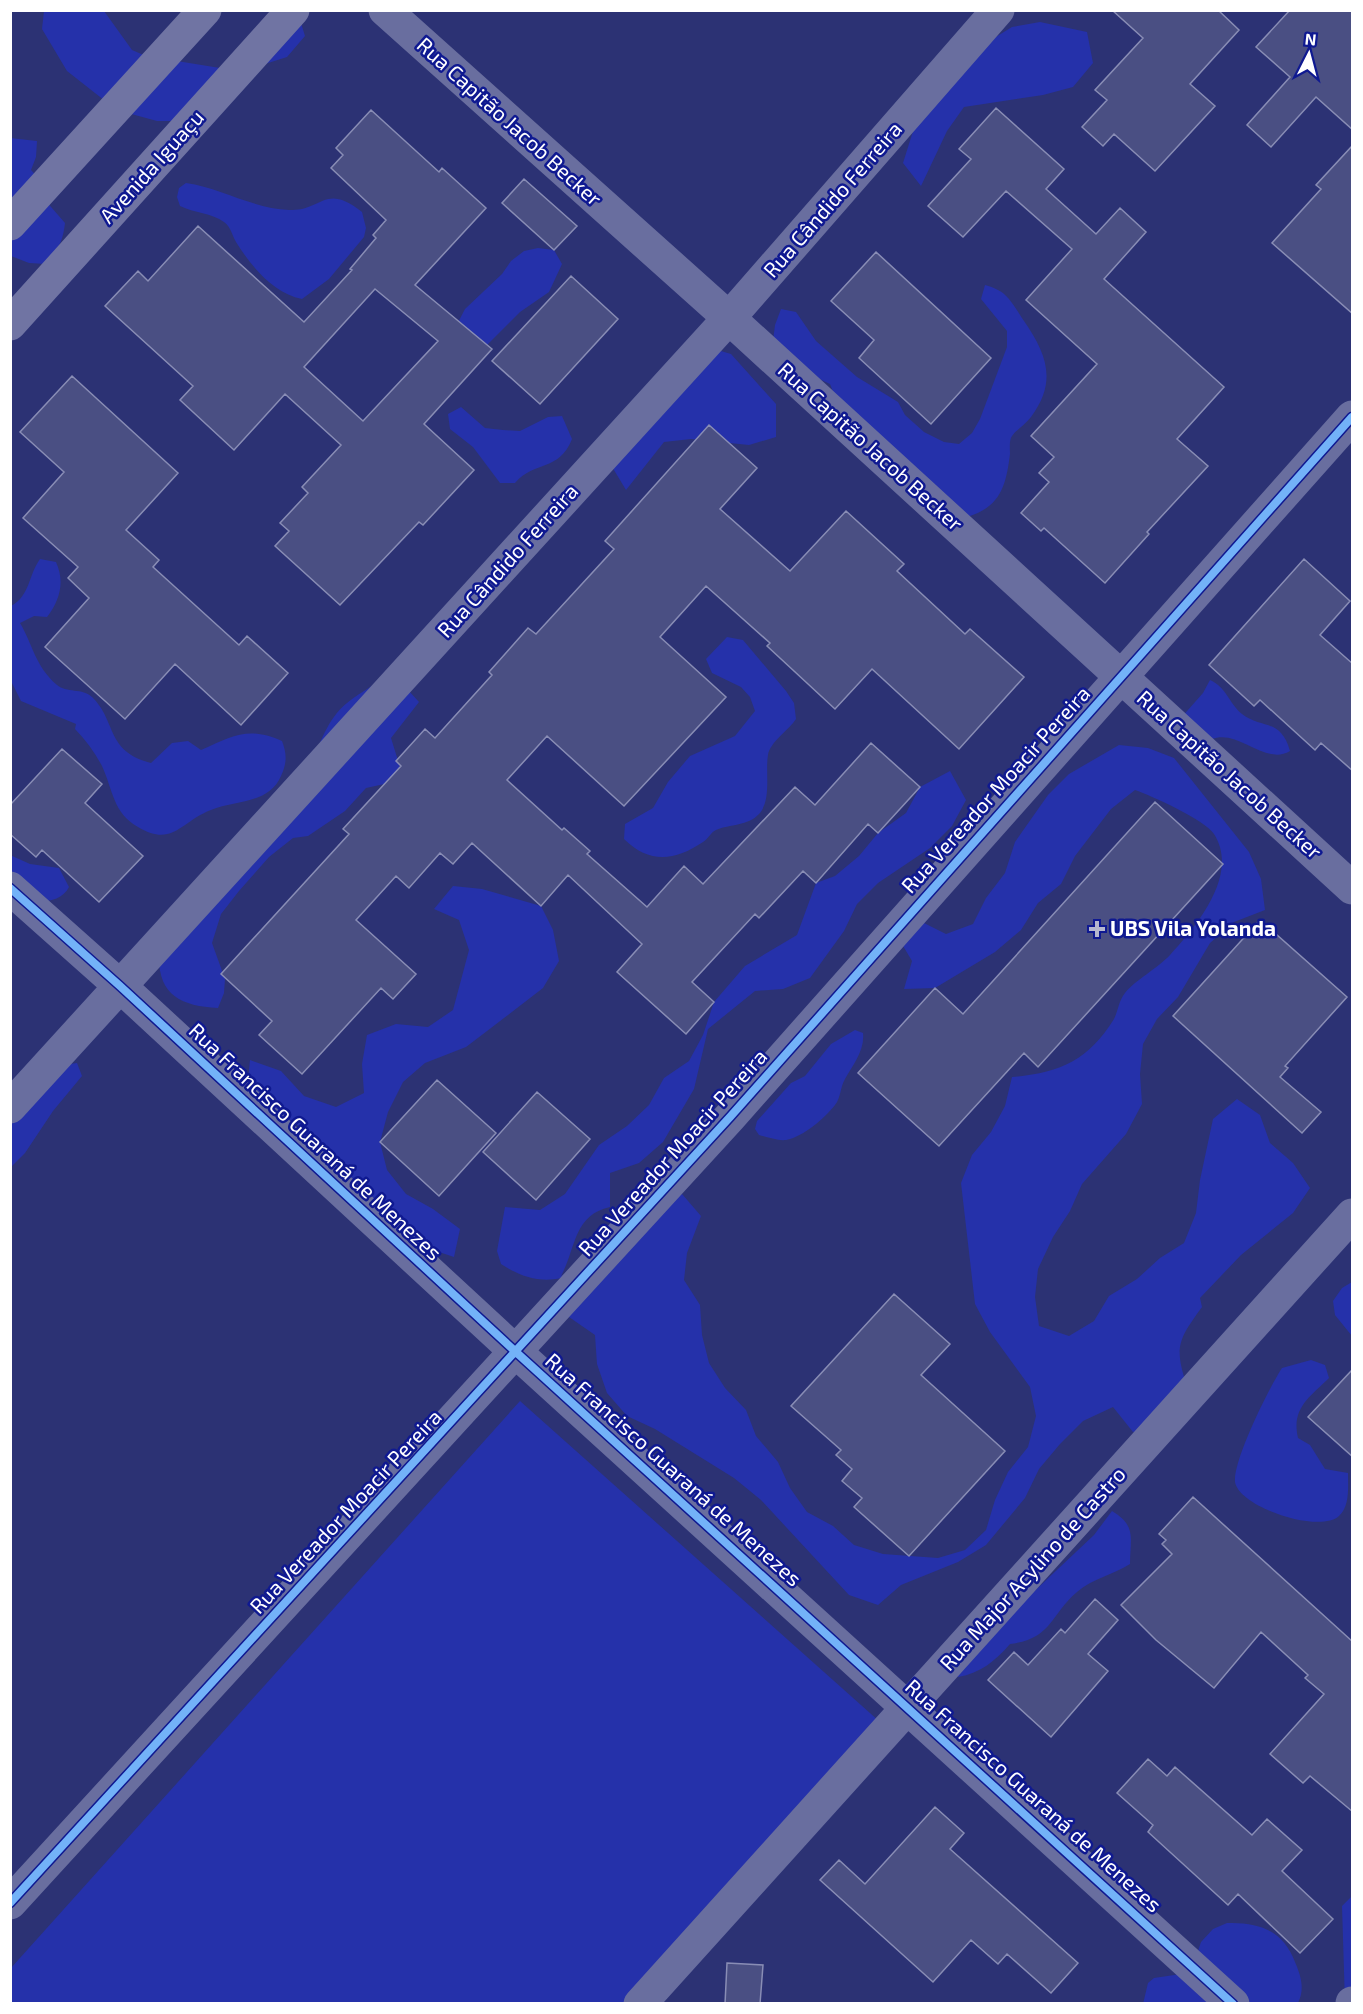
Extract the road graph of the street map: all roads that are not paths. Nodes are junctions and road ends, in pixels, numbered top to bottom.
1 (205, 10) edge
2 (293, 10) edge
3 (385, 10) edge
4 (998, 10) edge
5 (10, 224) edge
6 (729, 318) junction
7 (10, 324) edge
8 (1353, 417) edge
9 (1120, 676) junction
10 (10, 888) edge
11 (1353, 888) edge
12 (120, 986) junction
13 (10, 1107) edge
14 (1353, 1215) edge
15 (517, 1353) junction
16 (908, 1707) junction
17 (10, 1903) edge
18 (640, 2004) edge
19 (1233, 2004) edge

1 - 5 street
2 - 7 street, Avenida Iguaçu
3 - 6 street, Rua Capitão Jacob Becker
4 - 6 street, Rua Cândido Ferreira
6 - 9 street, Rua Capitão Jacob Becker
6 - 12 street, Rua Cândido Ferreira
8 - 9 street, Rua Vereador Moacir Pereira
9 - 11 street, Rua Capitão Jacob Becker
9 - 15 street, Rua Vereador Moacir Pereira
10 - 12 street, Rua Francisco Guaraná de Menezes
12 - 13 street, Rua Cândido Ferreira
12 - 15 street, Rua Francisco Guaraná de Menezes
14 - 16 street, Rua Major Acylino de Castro
15 - 16 street, Rua Francisco Guaraná de Menezes
15 - 17 street, Rua Vereador Moacir Pereira
16 - 18 street, Rua Major Acylino de Castro
16 - 19 street, Rua Francisco Guaraná de Menezes

